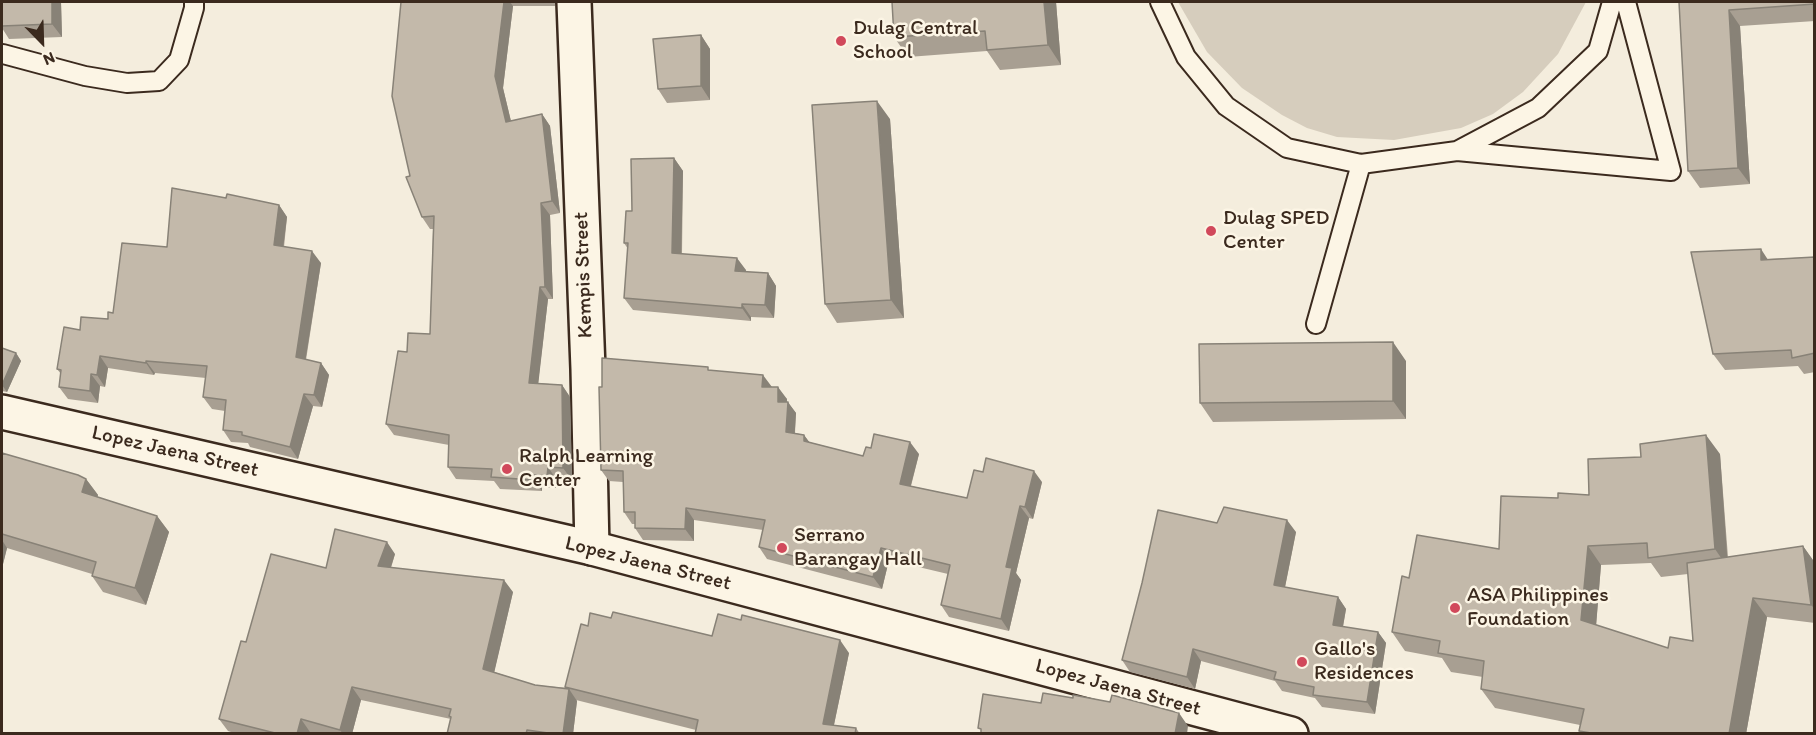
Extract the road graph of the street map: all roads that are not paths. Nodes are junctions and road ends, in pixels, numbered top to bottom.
1 (194, 2) edge
2 (574, 2) edge
3 (1160, 2) edge
4 (1612, 2) edge
5 (1626, 2) edge
6 (3, 54) edge
7 (1457, 150) junction
8 (1361, 164) junction
9 (1316, 324) dead end
10 (2, 412) edge
11 (592, 548) junction
12 (1291, 734) edge

1 - 6 lane
2 - 11 street, Kempis Street
3 - 8 lane
4 - 7 lane
5 - 7 lane
7 - 8 lane
8 - 9 lane
10 - 11 street, Lopez Jaena Street
11 - 12 street, Lopez Jaena Street

